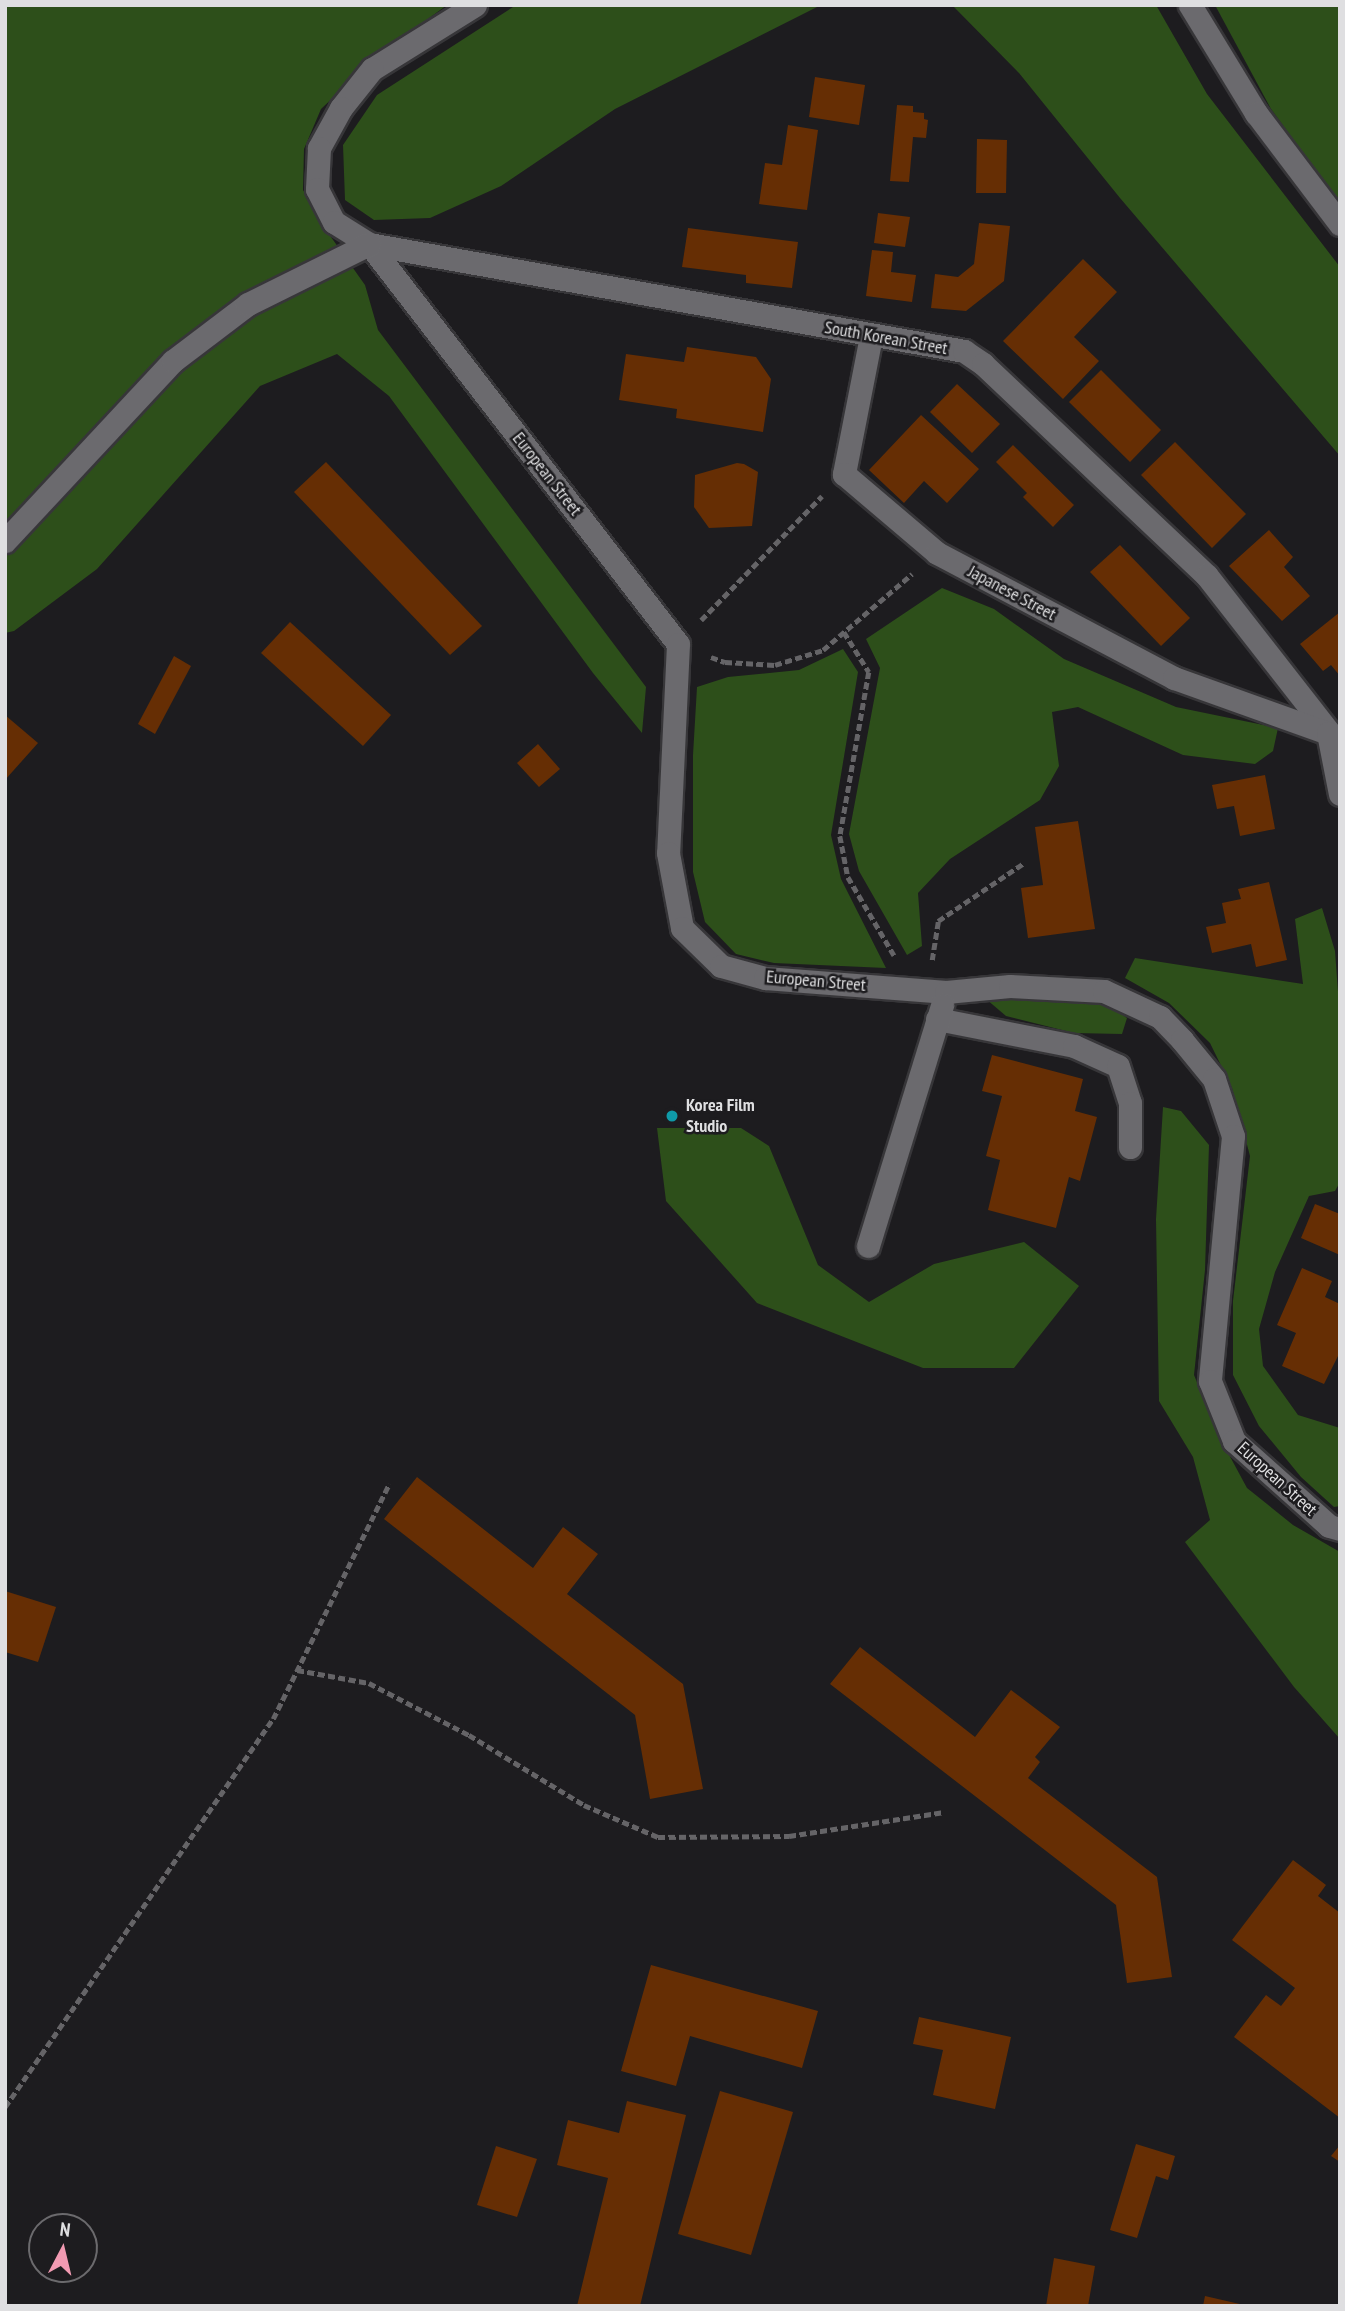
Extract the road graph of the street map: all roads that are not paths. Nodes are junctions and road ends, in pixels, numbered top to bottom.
1 (475, 5) edge
2 (1190, 5) edge
3 (1340, 223) edge
4 (369, 244) junction
5 (871, 336) junction
6 (5, 541) edge
7 (1334, 740) edge
8 (1340, 794) edge
9 (946, 992) junction
10 (937, 1019) junction
11 (1130, 1147) dead end
12 (868, 1246) dead end
13 (1340, 1530) edge

1 - 4 lane
2 - 3 lane
4 - 5 lane, South Korean Street
4 - 6 lane
4 - 9 lane, European Street
5 - 7 lane, South Korean Street
5 - 7 lane, Japanese Street
7 - 8 lane
9 - 10 lane
9 - 13 lane, European Street
10 - 11 lane
10 - 12 lane

